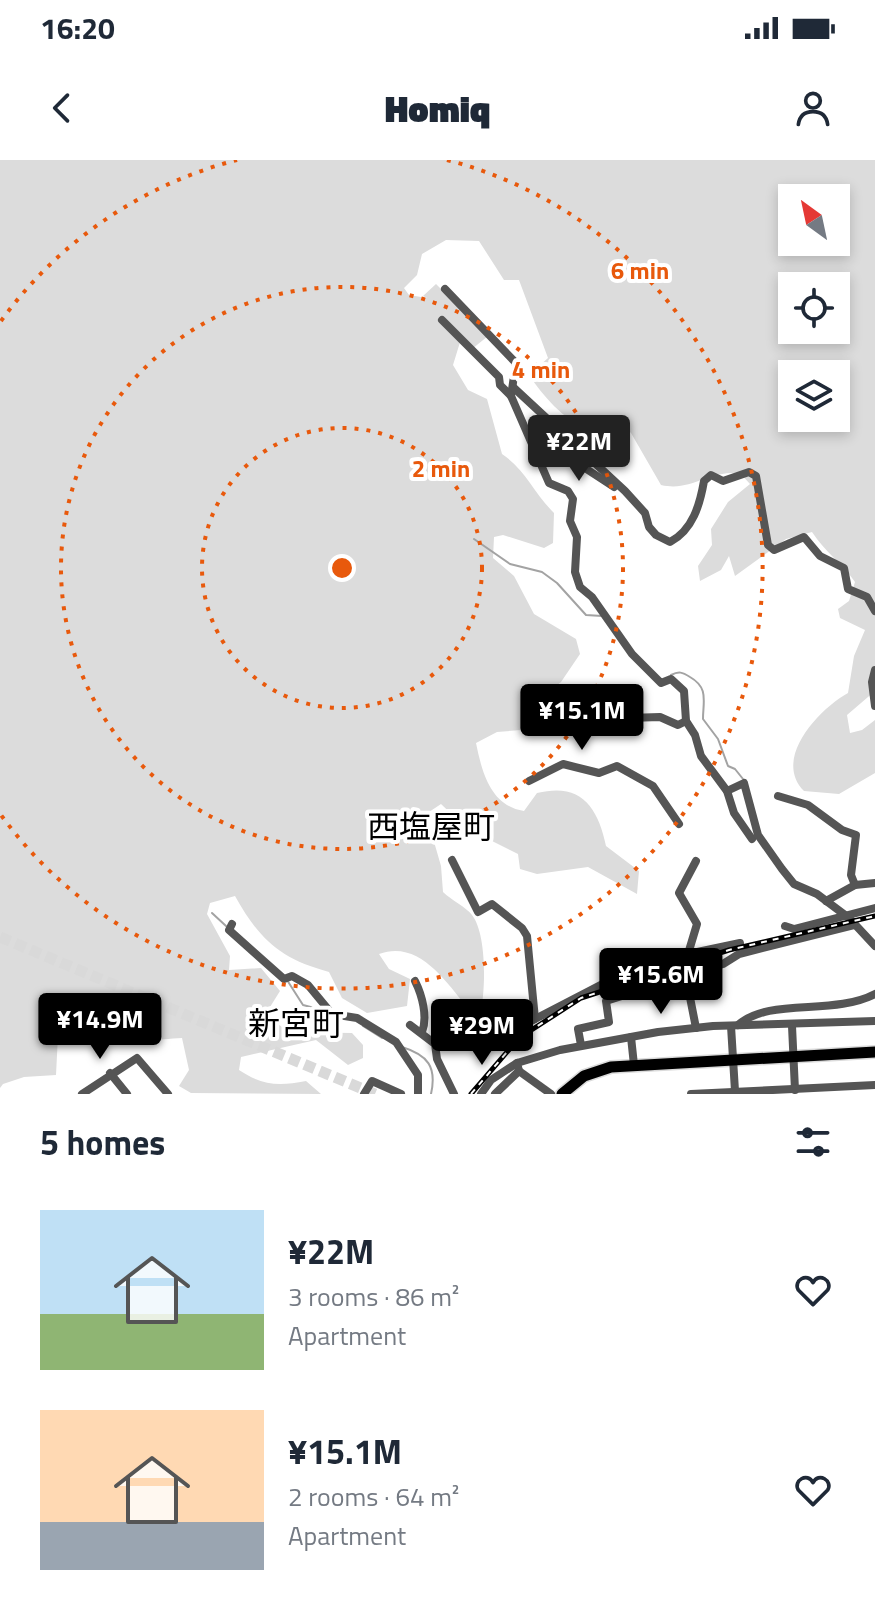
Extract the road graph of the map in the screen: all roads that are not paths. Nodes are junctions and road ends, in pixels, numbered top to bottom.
1 (445, 289) dead end
2 (442, 320) dead end
3 (512, 392) junction
4 (534, 443) junction
5 (626, 496) junction
6 (875, 611) edge
7 (875, 670) edge
8 (589, 693) dead end
9 (875, 706) edge
10 (686, 721) junction
11 (529, 781) dead end
12 (727, 791) junction
13 (778, 796) dead end
14 (679, 824) dead end
15 (752, 839) dead end
16 (452, 860) dead end
17 (696, 861) dead end
18 (875, 883) edge
19 (855, 885) junction
20 (826, 901) junction
21 (875, 908) edge
22 (845, 916) junction
23 (854, 925) junction
24 (231, 926) dead end
25 (785, 926) dead end
26 (740, 943) dead end
27 (875, 946) edge
28 (688, 954) junction
29 (686, 974) junction
30 (415, 981) dead end
31 (875, 994) edge
32 (535, 1019) junction
33 (875, 1021) edge
34 (410, 1025) dead end
35 (734, 1026) junction
36 (792, 1026) junction
37 (696, 1028) junction
38 (422, 1032) junction
39 (509, 1033) dead end
40 (631, 1037) junction
41 (581, 1045) junction
42 (875, 1052) edge
43 (792, 1058) junction
44 (732, 1061) junction
45 (634, 1065) junction
46 (518, 1067) junction
47 (110, 1073) junction
48 (875, 1085) edge
49 (795, 1090) junction
50 (735, 1091) junction
51 (82, 1094) edge
52 (127, 1094) edge
53 (168, 1094) edge
54 (364, 1094) edge
55 (401, 1094) edge
56 (418, 1094) edge
57 (454, 1094) edge
58 (481, 1094) edge
59 (495, 1094) edge
60 (551, 1094) edge
61 (562, 1094) edge
62 (691, 1094) edge

1 - 3 street
2 - 3 street
3 - 4 street
3 - 5 street
4 - 5 street
4 - 10 street
5 - 6 street
7 - 9 street
8 - 10 street
10 - 12 street
11 - 14 street
12 - 15 street
12 - 20 street
13 - 19 street
16 - 32 street
17 - 28 street
18 - 19 street
19 - 20 street
20 - 22 street
21 - 22 street
22 - 23 street
22 - 25 street
23 - 27 street
23 - 29 street
24 - 56 street
26 - 28 street
28 - 32 street
29 - 37 street
29 - 41 street
30 - 38 street
31 - 35 street
32 - 39 street
33 - 36 street
34 - 38 street
35 - 36 street
35 - 37 street
35 - 44 street
36 - 43 street
37 - 40 street
38 - 57 street
40 - 41 street
40 - 45 street
41 - 46 street
42 - 43 highway
43 - 44 highway
43 - 49 street
44 - 45 highway
44 - 50 street
45 - 61 highway
46 - 58 street
46 - 59 street
46 - 60 street
47 - 51 street
47 - 52 street
47 - 53 street
48 - 49 street
49 - 50 street
50 - 62 street
54 - 55 street

